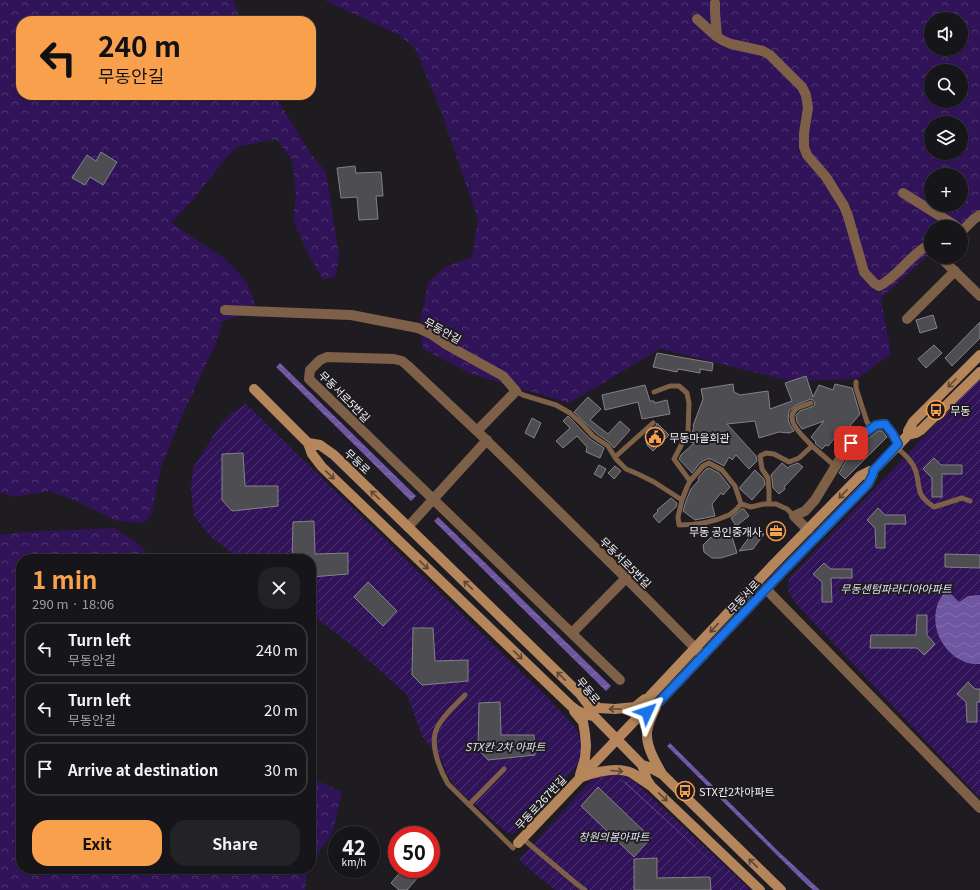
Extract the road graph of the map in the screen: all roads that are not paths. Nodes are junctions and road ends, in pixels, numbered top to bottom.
1 (715, 3) dead end
2 (696, 19) dead end
3 (716, 37) junction
4 (903, 193) dead end
5 (980, 215) edge
6 (947, 220) edge
7 (968, 224) edge
8 (924, 248) edge
9 (948, 264) edge
10 (955, 271) junction
11 (979, 293) edge
12 (225, 310) dead end
13 (907, 319) dead end
14 (980, 355) edge
15 (980, 372) edge
16 (856, 382) dead end
17 (254, 389) dead end
18 (516, 391) junction
19 (654, 392) dead end
20 (811, 403) dead end
21 (653, 423) dead end
22 (871, 428) junction
23 (477, 430) junction
24 (908, 435) junction
25 (487, 440) junction
26 (308, 444) junction
27 (812, 446) junction
28 (897, 446) junction
29 (615, 457) junction
30 (836, 466) junction
31 (873, 471) junction
32 (690, 481) junction
33 (433, 499) junction
34 (682, 500) junction
35 (970, 501) dead end
36 (741, 504) junction
37 (769, 504) junction
38 (794, 516) junction
39 (408, 527) junction
40 (808, 530) junction
41 (626, 578) junction
42 (766, 589) junction
43 (572, 633) junction
44 (695, 649) junction
45 (703, 656) junction
46 (620, 680) dead end
47 (580, 694) junction
48 (465, 695) dead end
49 (650, 696) junction
50 (658, 703) junction
51 (571, 706) junction
52 (641, 714) junction
53 (594, 716) junction
54 (617, 739) junction
55 (642, 765) junction
56 (504, 769) dead end
57 (662, 774) junction
58 (580, 777) junction
59 (651, 786) junction
60 (469, 805) junction
61 (980, 808) edge
62 (518, 843) junction
63 (585, 890) edge
64 (760, 890) edge
65 (781, 890) edge

1 - 3 street
2 - 3 street
3 - 8 street
4 - 6 street
5 - 7 street
9 - 10 street
10 - 11 street
10 - 13 street
12 - 18 street, 무동안길
14 -> 24 main road, 무동서로
15 - 24 main road, 무동서로
16 - 22 lane
17 - 26 main road, 무동로
18 - 23 street
18 - 29 lane, 무동안길
19 - 32 lane
20 - 27 lane
21 - 29 lane
22 - 28 street
22 - 30 street
23 - 25 street, 무동서로5번길
23 - 33 street, 무동서로5번길
24 - 28 main road, 무동서로
25 - 33 street
25 - 41 street, 무동서로5번길
39 -> 26 main road, 무동로
26 -> 51 main road, 무동로
27 - 30 lane
27 - 37 lane
28 - 31 main road, 무동서로
28 - 35 lane
29 - 34 lane, 무동안길
30 - 38 street
31 -> 40 main road, 무동서로
31 - 42 main road, 무동서로
32 - 34 lane
32 - 36 lane
33 - 39 street
33 - 43 street, 무동서로5번길
34 - 36 lane
36 - 37 lane
37 - 38 lane
38 - 40 street
47 -> 39 main road, 무동로
40 -> 44 main road, 무동서로
41 - 43 street
41 - 44 street, 무동서로5번길
42 - 45 main road, 무동서로
42 - 61 street
43 - 46 street, 무동서로5번길
44 - 45 street, 무동서로5번길
44 - 49 main road, 무동서로
45 - 50 main road, 무동서로
49 -> 47 main road
47 - 53 main road, 무동로
48 - 60 lane
49 - 52 main road
50 - 52 main road, 무동서로
50 - 57 main road
51 - 53 main road, 무동로
51 - 58 main road
52 - 54 main road, 무동로267번길
53 - 54 main road
54 - 55 main road
54 - 58 main road, 무동로267번길
55 - 57 main road
55 - 59 main road
56 - 60 lane
65 -> 57 main road
58 -> 59 main road
58 - 62 main road, 무동로267번길
59 -> 64 main road
60 - 62 lane
62 - 63 lane

